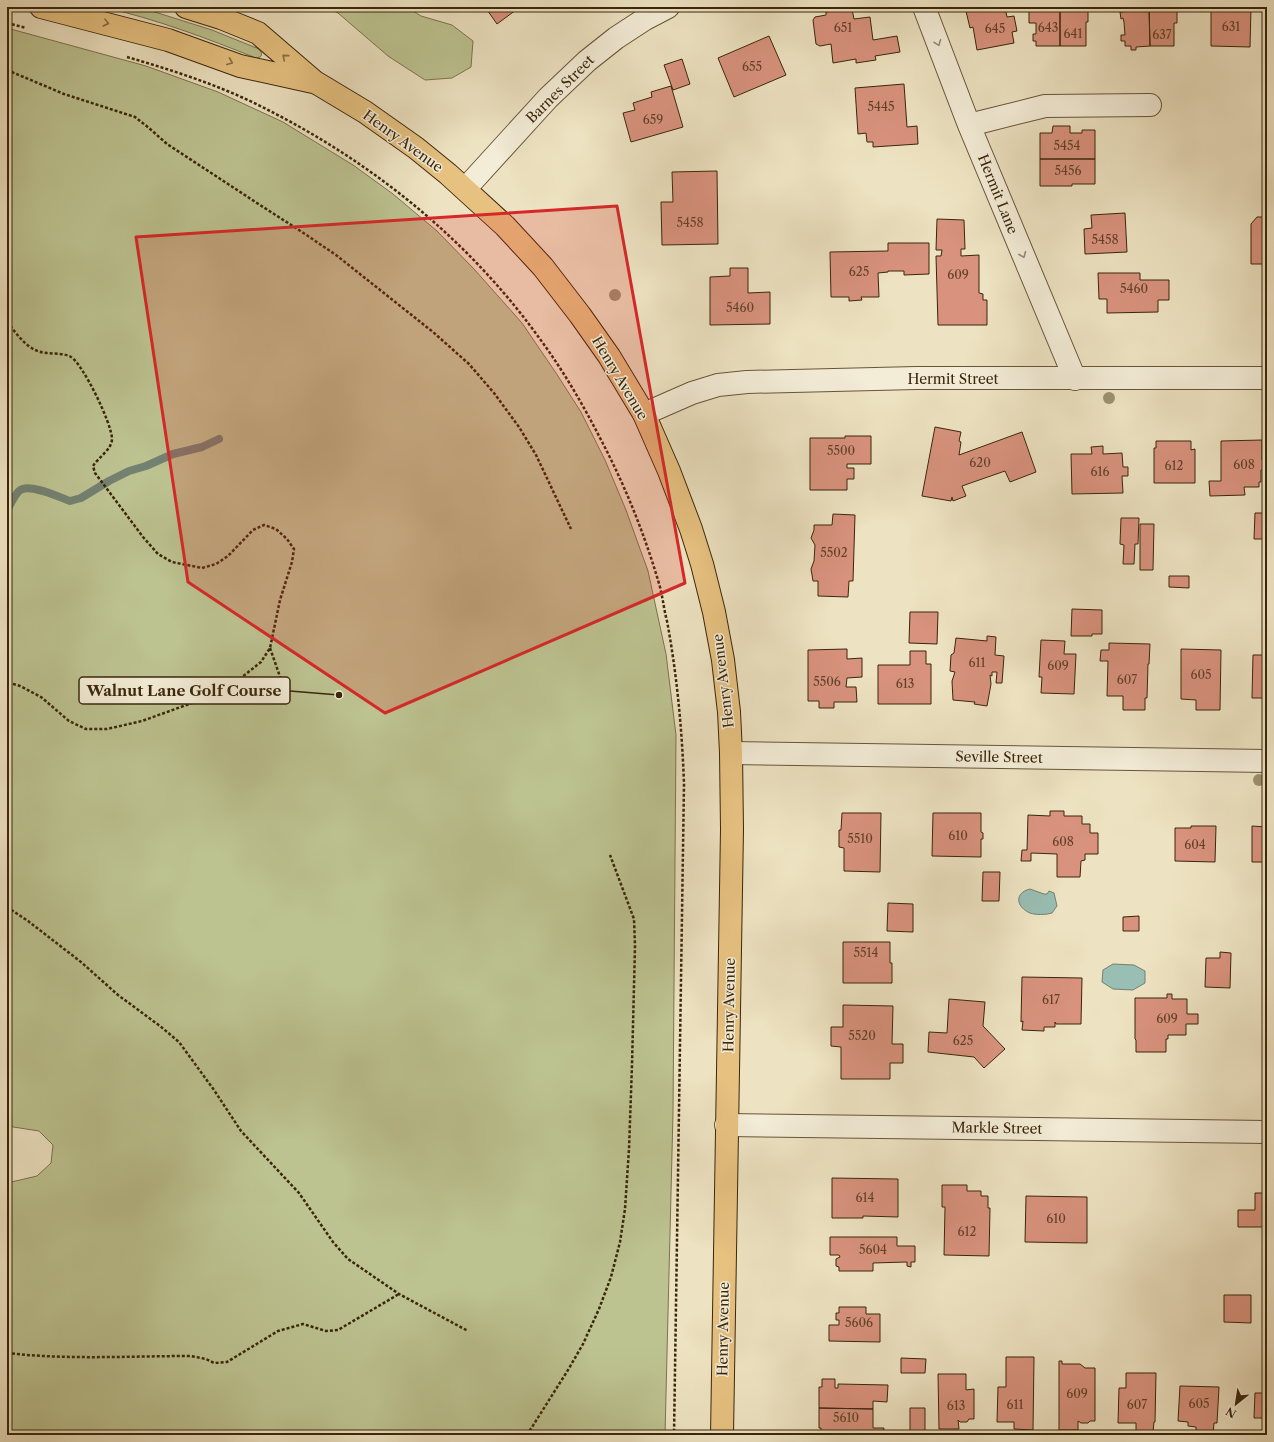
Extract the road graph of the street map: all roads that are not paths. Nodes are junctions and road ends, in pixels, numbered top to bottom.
1 (41, 7) edge
2 (186, 7) edge
3 (668, 7) edge
4 (924, 7) edge
5 (315, 82) junction
6 (1150, 105) dead end
7 (969, 125) junction
8 (466, 188) junction
9 (1267, 378) edge
10 (1075, 379) junction
11 (644, 414) junction
12 (731, 753) junction
13 (1267, 761) edge
14 (726, 1125) junction
15 (1267, 1132) edge
16 (722, 1435) edge

1 -> 5 main road, Henry Avenue
5 -> 2 main road, Henry Avenue
3 - 8 street, Barnes Street
4 -> 7 street, Hermit Lane
5 - 8 main road, Henry Avenue
6 - 7 street
7 -> 10 street, Hermit Lane
8 - 11 main road, Henry Avenue
9 - 10 street, Hermit Street
10 - 11 street, Hermit Street
11 - 12 main road, Henry Avenue
12 - 13 street, Seville Street
12 - 14 main road, Henry Avenue
14 - 15 street, Markle Street
14 - 16 main road, Henry Avenue

